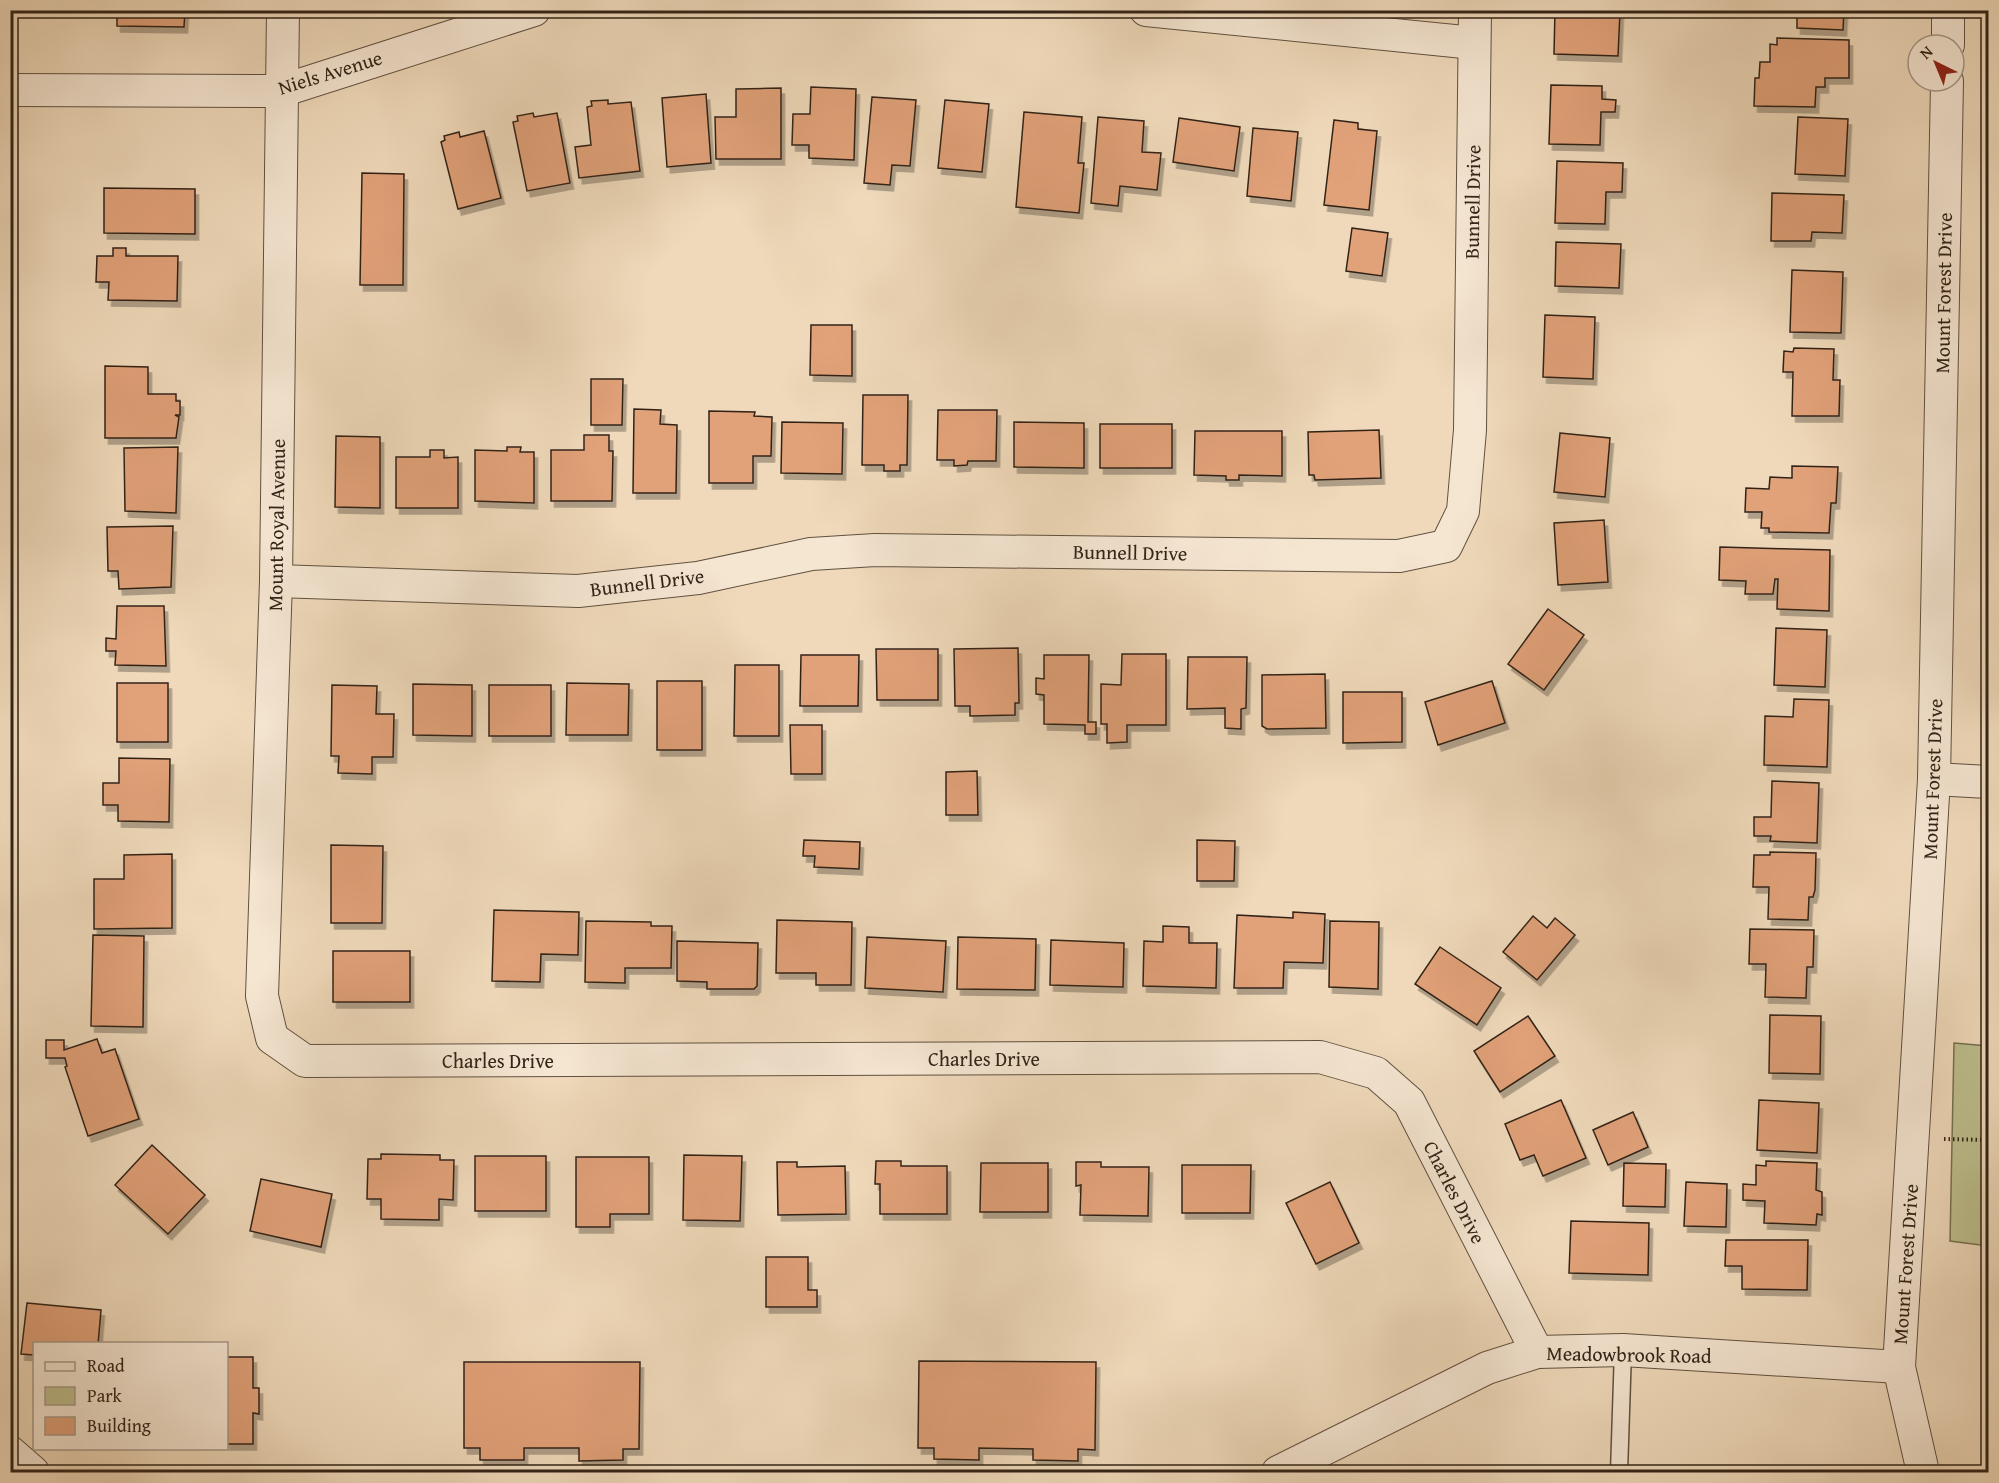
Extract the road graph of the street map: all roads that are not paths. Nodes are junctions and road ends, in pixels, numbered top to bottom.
1 (284, 10) edge
2 (534, 10) edge
3 (1146, 10) edge
4 (1475, 10) edge
5 (1948, 10) edge
6 (1948, 33) edge
7 (1474, 43) junction
8 (10, 90) edge
9 (281, 91) junction
10 (1947, 93) edge
11 (276, 581) junction
12 (1934, 779) junction
13 (1989, 782) edge
14 (272, 1038) joint
15 (1623, 1350) junction
16 (1537, 1352) junction
17 (1899, 1367) junction
18 (10, 1452) edge
19 (33, 1473) edge
20 (1278, 1473) edge
21 (1619, 1473) edge
22 (1923, 1473) edge

1 - 9 street, Mount Royal Avenue
2 - 9 street, Niels Avenue
3 - 7 street
4 - 7 street, Bunnell Drive
5 - 6 street
7 - 11 street, Bunnell Drive
8 - 9 street, Niels Avenue
9 - 11 street, Mount Royal Avenue
10 - 12 street, Mount Forest Drive
11 - 14 street, Mount Royal Avenue
12 - 13 street
12 - 17 street, Mount Forest Drive
14 - 16 street, Charles Drive
15 - 16 street, Meadowbrook Road
15 - 17 street, Meadowbrook Road
15 - 21 lane
16 - 20 street, Meadowbrook Road
17 - 22 street, Mount Forest Drive
18 - 19 street

